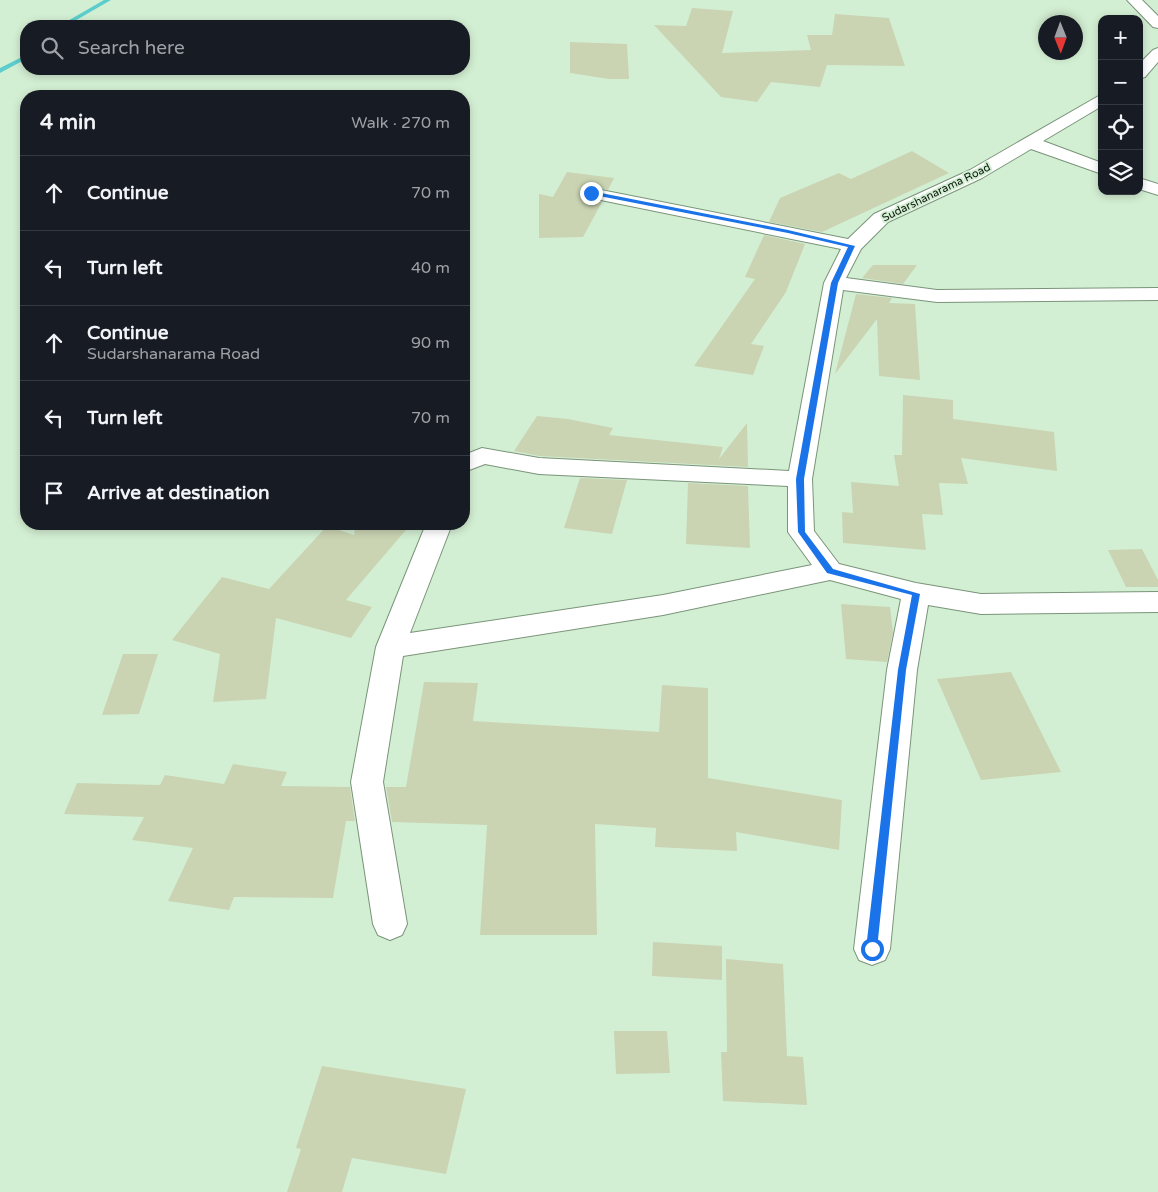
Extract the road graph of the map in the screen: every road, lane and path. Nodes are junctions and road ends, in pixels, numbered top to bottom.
1 (1134, 0) edge
2 (1158, 24) edge
3 (1158, 53) edge
4 (1147, 70) edge
5 (1098, 100) edge
6 (1029, 142) junction
7 (1098, 168) edge
8 (1143, 184) edge
9 (1158, 190) edge
10 (591, 193) dead end
11 (852, 246) junction
12 (834, 283) junction
13 (1158, 294) edge
14 (470, 461) edge
15 (800, 479) junction
16 (437, 530) edge
17 (830, 571) junction
18 (916, 594) junction
19 (1158, 602) edge
20 (390, 647) junction
21 (390, 924) dead end
22 (872, 949) dead end

1 - 2 street
3 - 4 street
5 - 6 street, Sudarshanarama Road
6 - 7 street
6 - 11 street, Sudarshanarama Road
8 - 9 street
10 - 11 street
11 - 12 street, Sudarshanarama Road
12 - 13 street
12 - 15 street, Sudarshanarama Road
14 - 15 street
15 - 17 street, Sudarshanarama Road
16 - 20 street
17 - 18 street
17 - 20 street
18 - 19 street
18 - 22 street
20 - 21 street

